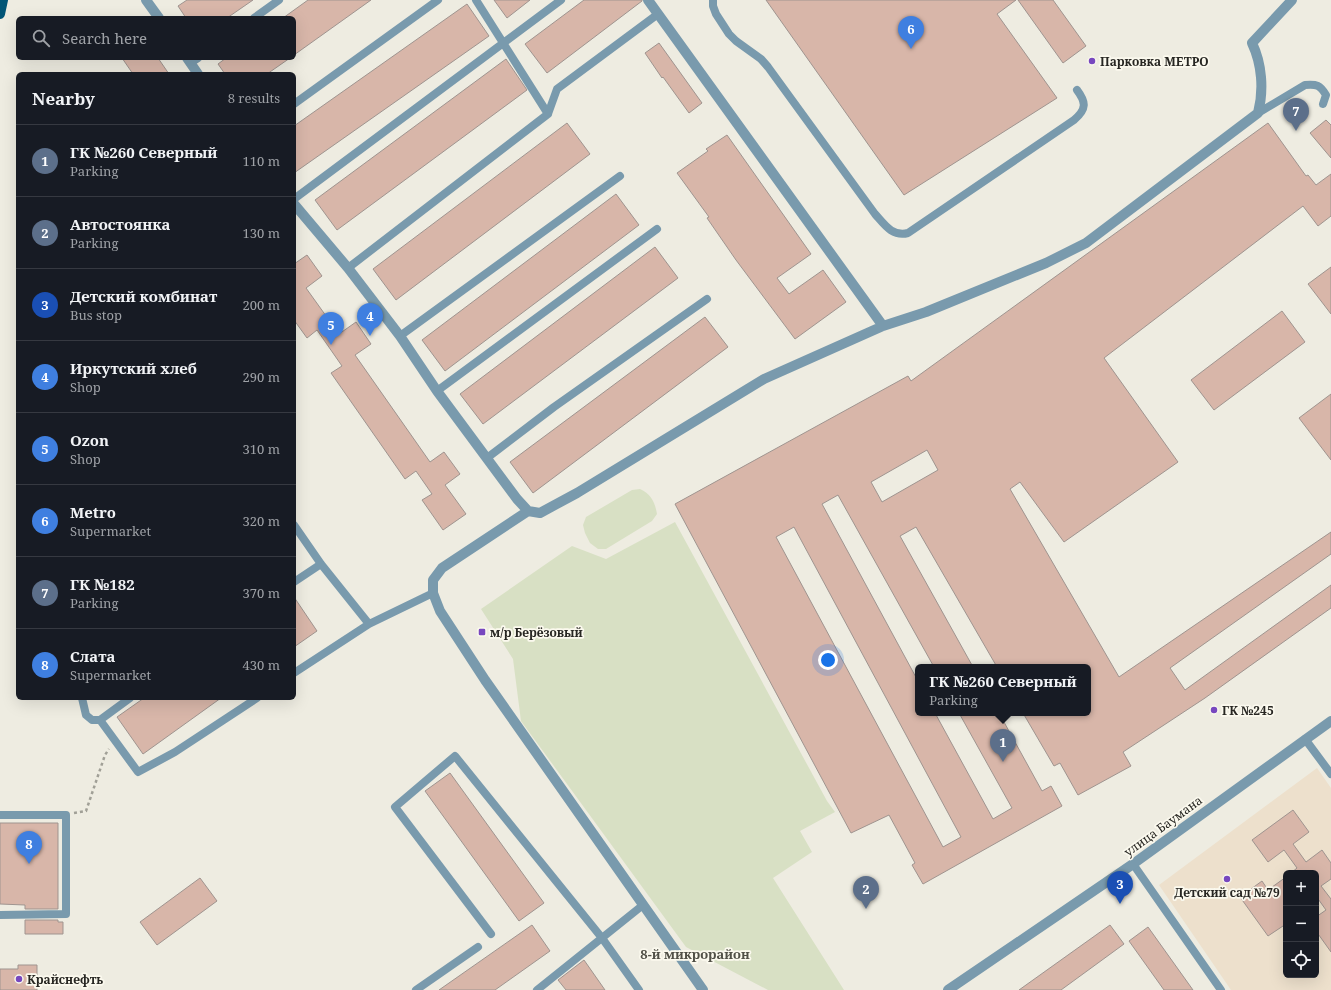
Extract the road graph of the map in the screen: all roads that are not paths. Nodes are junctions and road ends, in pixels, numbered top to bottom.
1 (3, 0) edge
2 (146, 0) edge
3 (279, 0) edge
4 (438, 0) edge
5 (476, 0) edge
6 (561, 0) edge
7 (648, 0) edge
8 (713, 0) edge
9 (1292, 0) edge
10 (0, 14) edge
11 (658, 14) junction
12 (158, 16) edge
13 (257, 16) edge
14 (504, 43) junction
15 (192, 60) edge
16 (197, 72) edge
17 (1077, 90) dead end
18 (296, 103) edge
19 (1323, 104) dead end
20 (1258, 113) junction
21 (548, 114) junction
22 (620, 176) dead end
23 (296, 198) edge
24 (296, 206) edge
25 (658, 229) dead end
26 (348, 268) junction
27 (707, 299) dead end
28 (883, 326) junction
29 (400, 336) junction
30 (437, 391) junction
31 (487, 458) junction
32 (528, 511) junction
33 (296, 528) edge
34 (321, 564) junction
35 (296, 581) edge
36 (433, 593) junction
37 (369, 624) junction
38 (296, 672) edge
39 (82, 700) edge
40 (127, 700) edge
41 (254, 700) edge
42 (100, 720) junction
43 (1331, 721) edge
44 (1305, 739) junction
45 (1331, 774) edge
46 (0, 815) edge
47 (1133, 864) junction
48 (643, 905) junction
49 (0, 915) edge
50 (491, 934) dead end
51 (602, 938) junction
52 (478, 947) dead end
53 (416, 990) edge
54 (537, 990) edge
55 (639, 990) edge
56 (704, 990) edge
57 (948, 990) edge
58 (1221, 990) edge

1 - 10 main road
2 - 12 street
3 - 13 lane
4 - 18 lane
5 - 14 lane
6 - 14 lane
7 - 11 street
8 - 17 lane
9 - 20 street
11 - 21 lane
11 - 28 street
14 - 21 lane
14 - 23 lane
15 - 16 street
19 - 20 lane
20 - 28 street
21 - 26 lane
22 - 29 lane
24 - 26 street
25 - 30 lane
26 - 29 street
27 - 31 lane
28 - 32 street
29 - 30 street
30 - 31 street
31 - 32 street
32 - 36 street
33 - 34 lane
34 - 35 lane
34 - 37 lane
36 - 37 lane
36 - 48 street
37 - 38 lane
39 - 42 lane
40 - 42 lane
41 - 42 lane
43 - 44 street, улица Баумана
44 - 45 lane
44 - 47 street, улица Баумана
46 - 49 lane
47 - 57 street, улица Баумана
47 - 58 lane
48 - 51 lane
48 - 56 street
50 - 51 lane
51 - 54 lane
51 - 55 lane
52 - 53 lane

